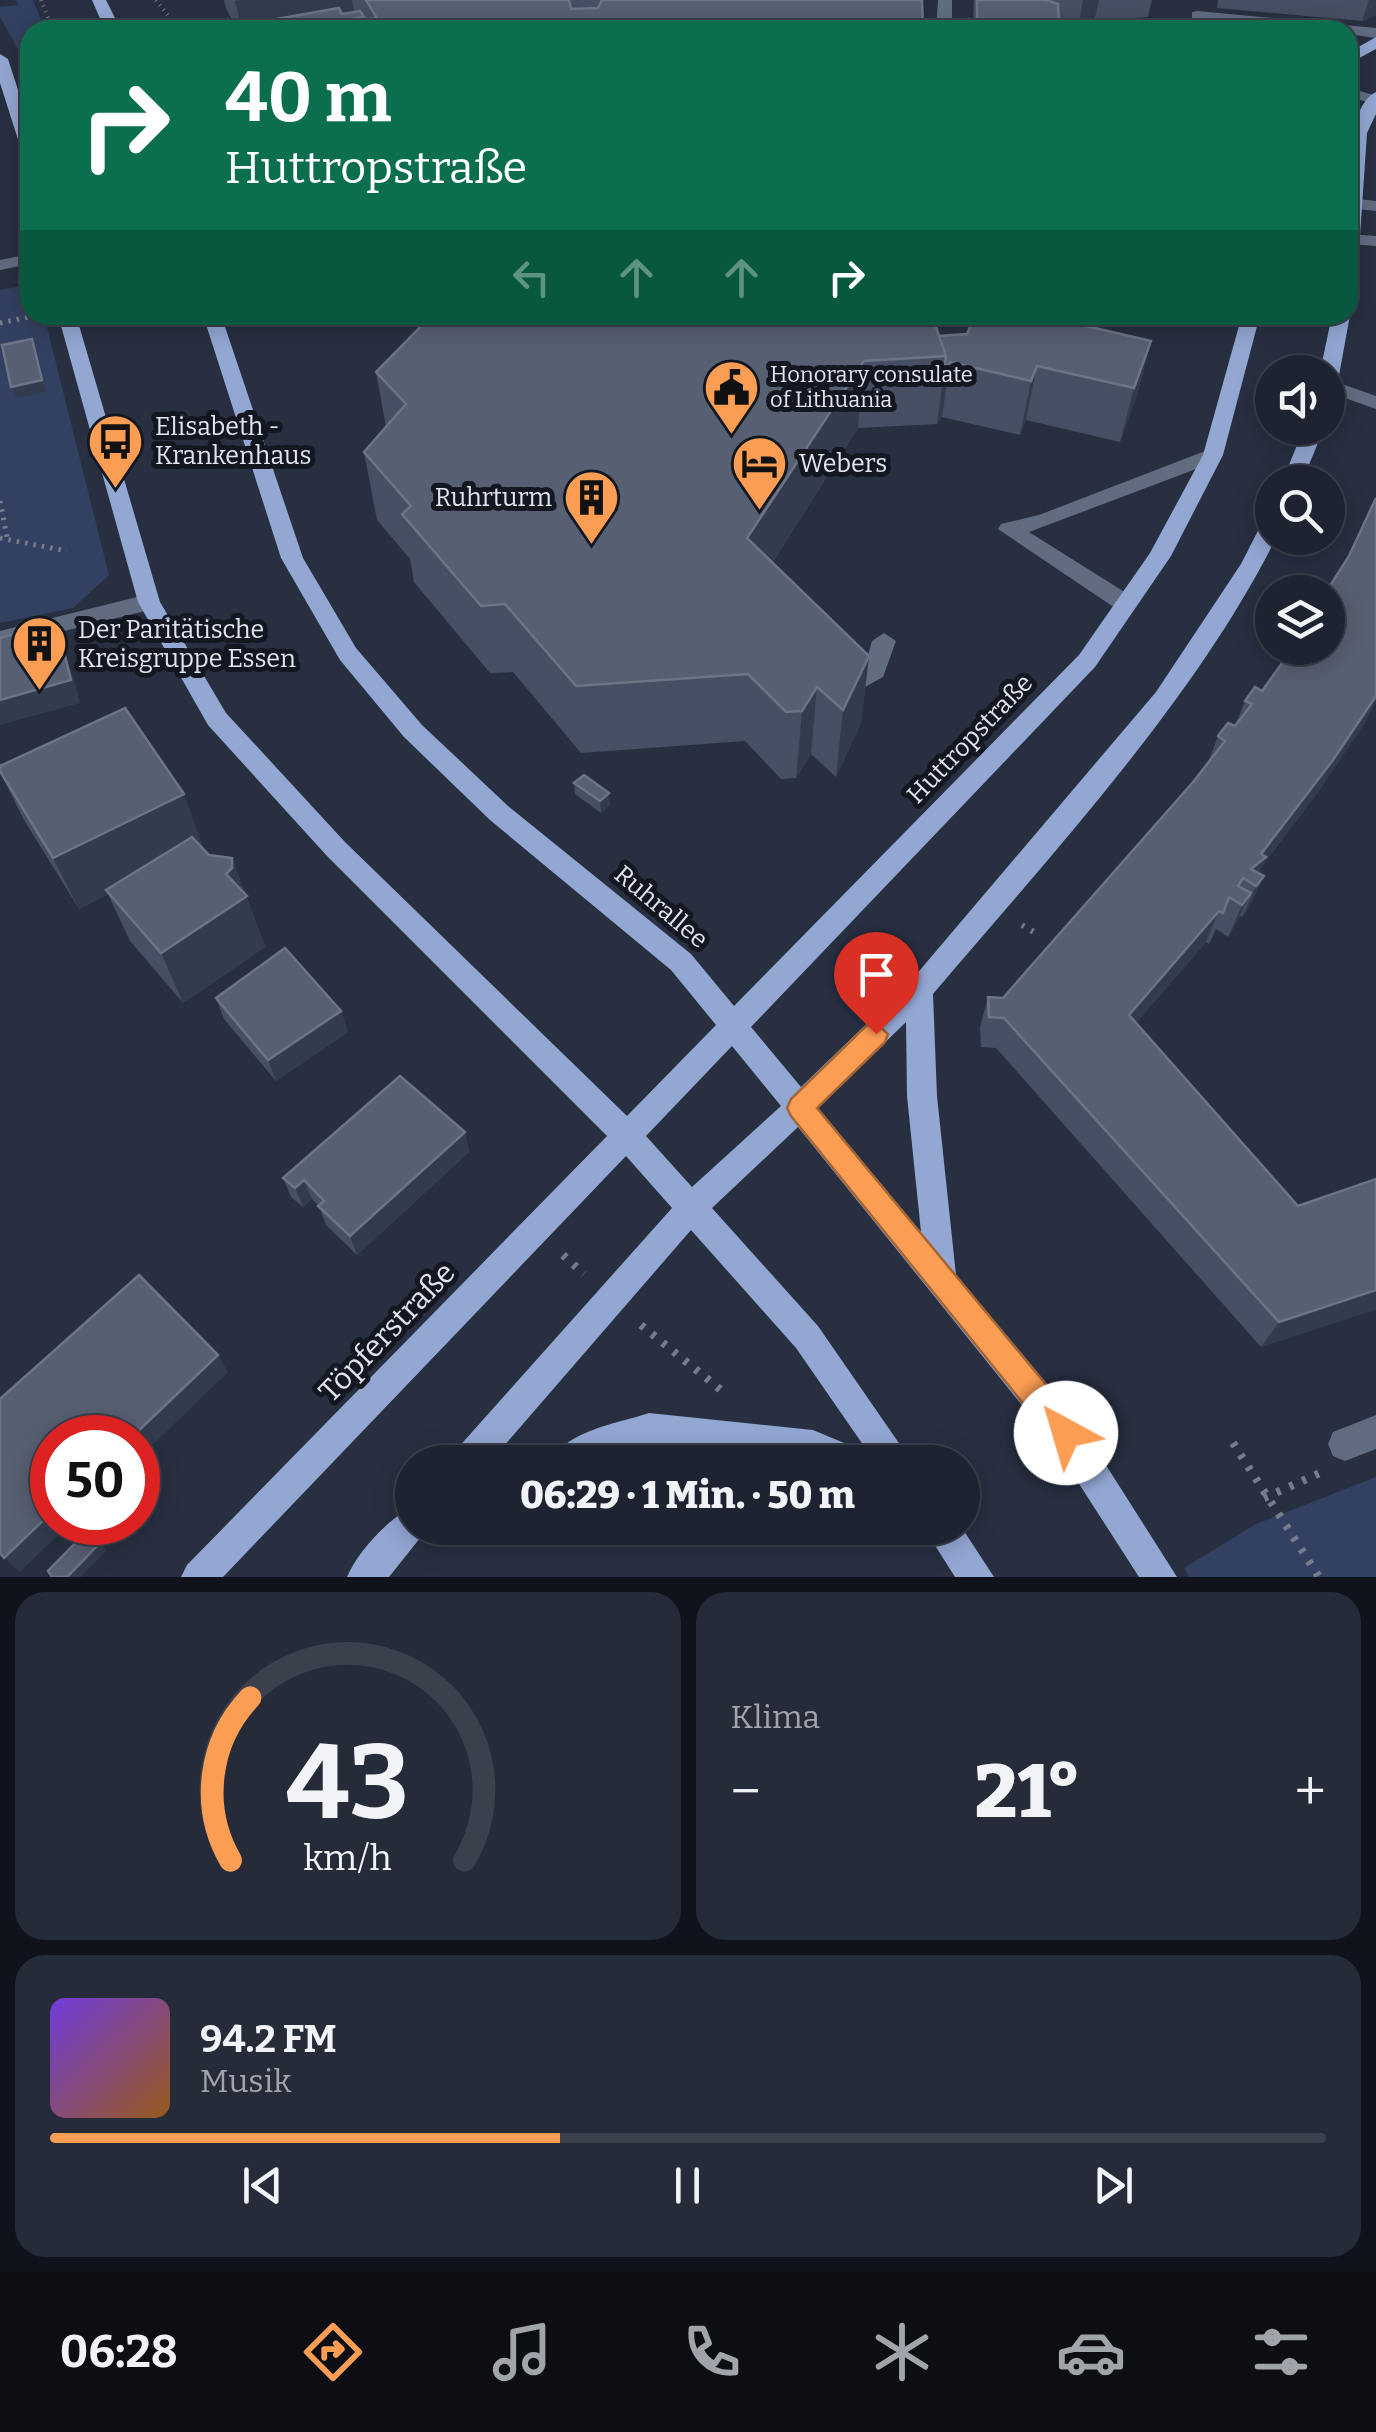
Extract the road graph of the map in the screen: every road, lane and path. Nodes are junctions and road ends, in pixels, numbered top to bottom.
1 (156, 0) edge
2 (1185, 0) edge
3 (1197, 16) junction
4 (174, 20) edge
5 (1201, 20) edge
6 (1240, 20) edge
7 (0, 59) edge
8 (1374, 98) edge
9 (20, 121) edge
10 (1358, 141) edge
11 (70, 325) edge
12 (215, 325) edge
13 (1248, 325) edge
14 (1338, 325) edge
15 (1333, 355) edge
16 (1345, 390) edge
17 (1376, 403) edge
18 (1213, 455) junction
19 (0, 501) edge
20 (4, 538) edge
21 (67, 551) dead end
22 (1256, 555) edge
23 (150, 602) junction
24 (1126, 604) junction
25 (0, 638) edge
26 (884, 641) dead end
27 (832, 694) edge
28 (918, 991) junction
29 (734, 1024) junction
30 (800, 1108) junction
31 (628, 1138) junction
32 (691, 1208) junction
33 (536, 1231) junction
34 (941, 1277) junction
35 (610, 1298) junction
36 (721, 1390) dead end
37 (1361, 1438) edge
38 (1233, 1443) dead end
39 (483, 1445) edge
40 (612, 1445) edge
41 (794, 1445) edge
42 (883, 1445) edge
43 (1264, 1498) junction
44 (395, 1544) edge
45 (952, 1545) edge
46 (199, 1577) edge
47 (365, 1577) edge
48 (976, 1577) edge
49 (1159, 1577) edge
50 (1319, 1577) edge

1 - 4 path
2 - 3 street
3 - 5 street
3 - 6 street
7 - 9 main road
8 - 10 main road
11 - 23 main road
12 - 29 main road, Ruhrallee
13 - 18 main road, Huttropstraße
14 - 15 main road
16 - 17 street
18 - 24 main road, Huttropstraße
18 - 24 street
19 - 20 path
20 - 21 path
22 - 28 main road
23 - 25 street
23 - 31 main road
24 - 29 main road, Huttropstraße
26 - 27 street
28 - 30 main road
28 - 34 main road
29 - 30 main road, Ruhrallee
29 - 31 main road, Huttropstraße
30 - 32 main road
30 - 34 main road, Ruhrallee
31 - 32 main road
31 - 33 main road, Töpferstraße
32 - 35 main road
32 - 42 main road
33 - 35 path
33 - 46 main road, Töpferstraße
34 - 49 main road, Ruhrallee
35 - 36 path
35 - 39 main road
37 - 43 path
38 - 43 path
40 - 41 main road
43 - 50 path
44 - 47 main road
45 - 48 main road

